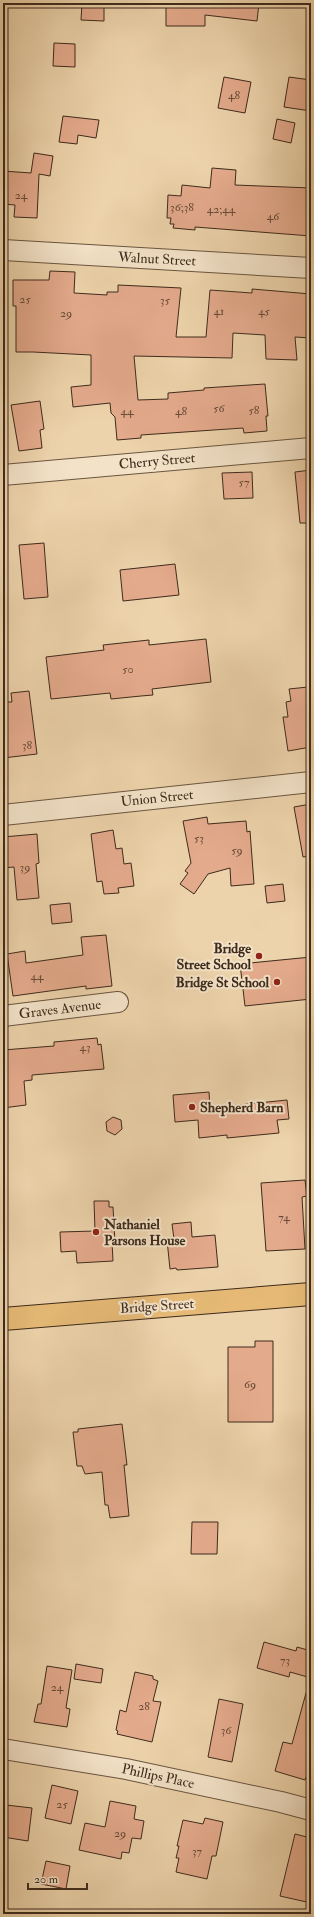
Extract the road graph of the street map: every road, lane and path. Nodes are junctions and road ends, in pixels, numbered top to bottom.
1 (3, 250) edge
2 (311, 268) edge
3 (311, 448) edge
4 (3, 475) edge
5 (311, 782) edge
6 (3, 815) edge
7 (118, 1002) dead end
8 (3, 1016) edge
9 (311, 1294) edge
10 (3, 1319) edge
11 (3, 1749) edge
12 (311, 1810) edge

1 - 2 street, Walnut Street
3 - 4 street, Cherry Street
5 - 6 street, Union Street
7 - 8 street, Graves Avenue
9 - 10 highway, Bridge Street
11 - 12 street, Phillips Place

